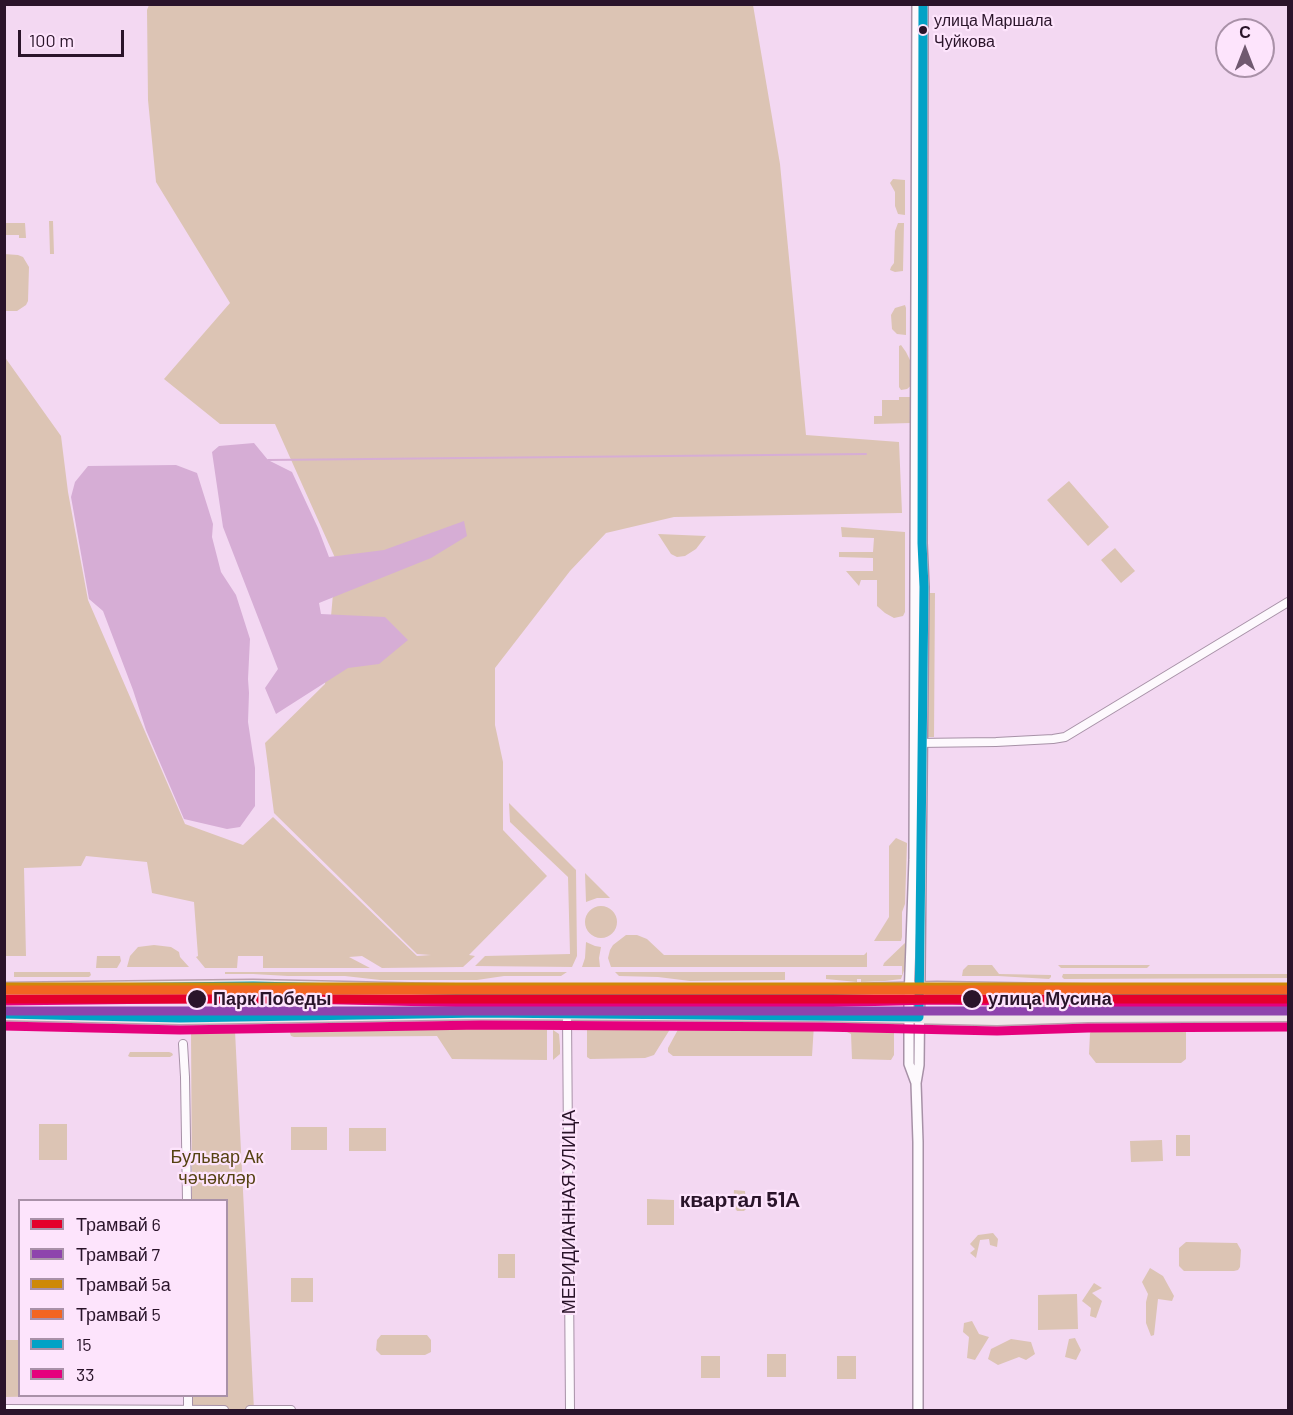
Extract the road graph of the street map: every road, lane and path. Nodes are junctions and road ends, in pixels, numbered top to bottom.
1 (916, 4) edge
2 (923, 4) edge
3 (1288, 602) edge
4 (918, 743) junction
5 (4, 989) edge
6 (915, 989) junction
7 (1288, 991) edge
8 (4, 1014) edge
9 (567, 1014) junction
10 (1288, 1015) edge
11 (914, 1017) junction
12 (183, 1044) dead end
13 (187, 1199) edge
14 (4, 1409) edge
15 (188, 1410) edge
16 (224, 1410) edge
17 (250, 1410) edge
18 (291, 1410) edge
19 (570, 1410) edge
20 (918, 1410) edge

1 - 4 street
2 - 4 street
3 - 4 street
4 - 6 street
5 - 6 main road
6 - 7 main road
6 - 11 street
8 - 9 main road
9 - 11 main road
9 - 19 street, МЕРИДИАННАЯ УЛИЦА
10 - 11 main road
11 - 20 street
12 - 13 street
14 - 15 street
15 - 16 street
17 - 18 street

